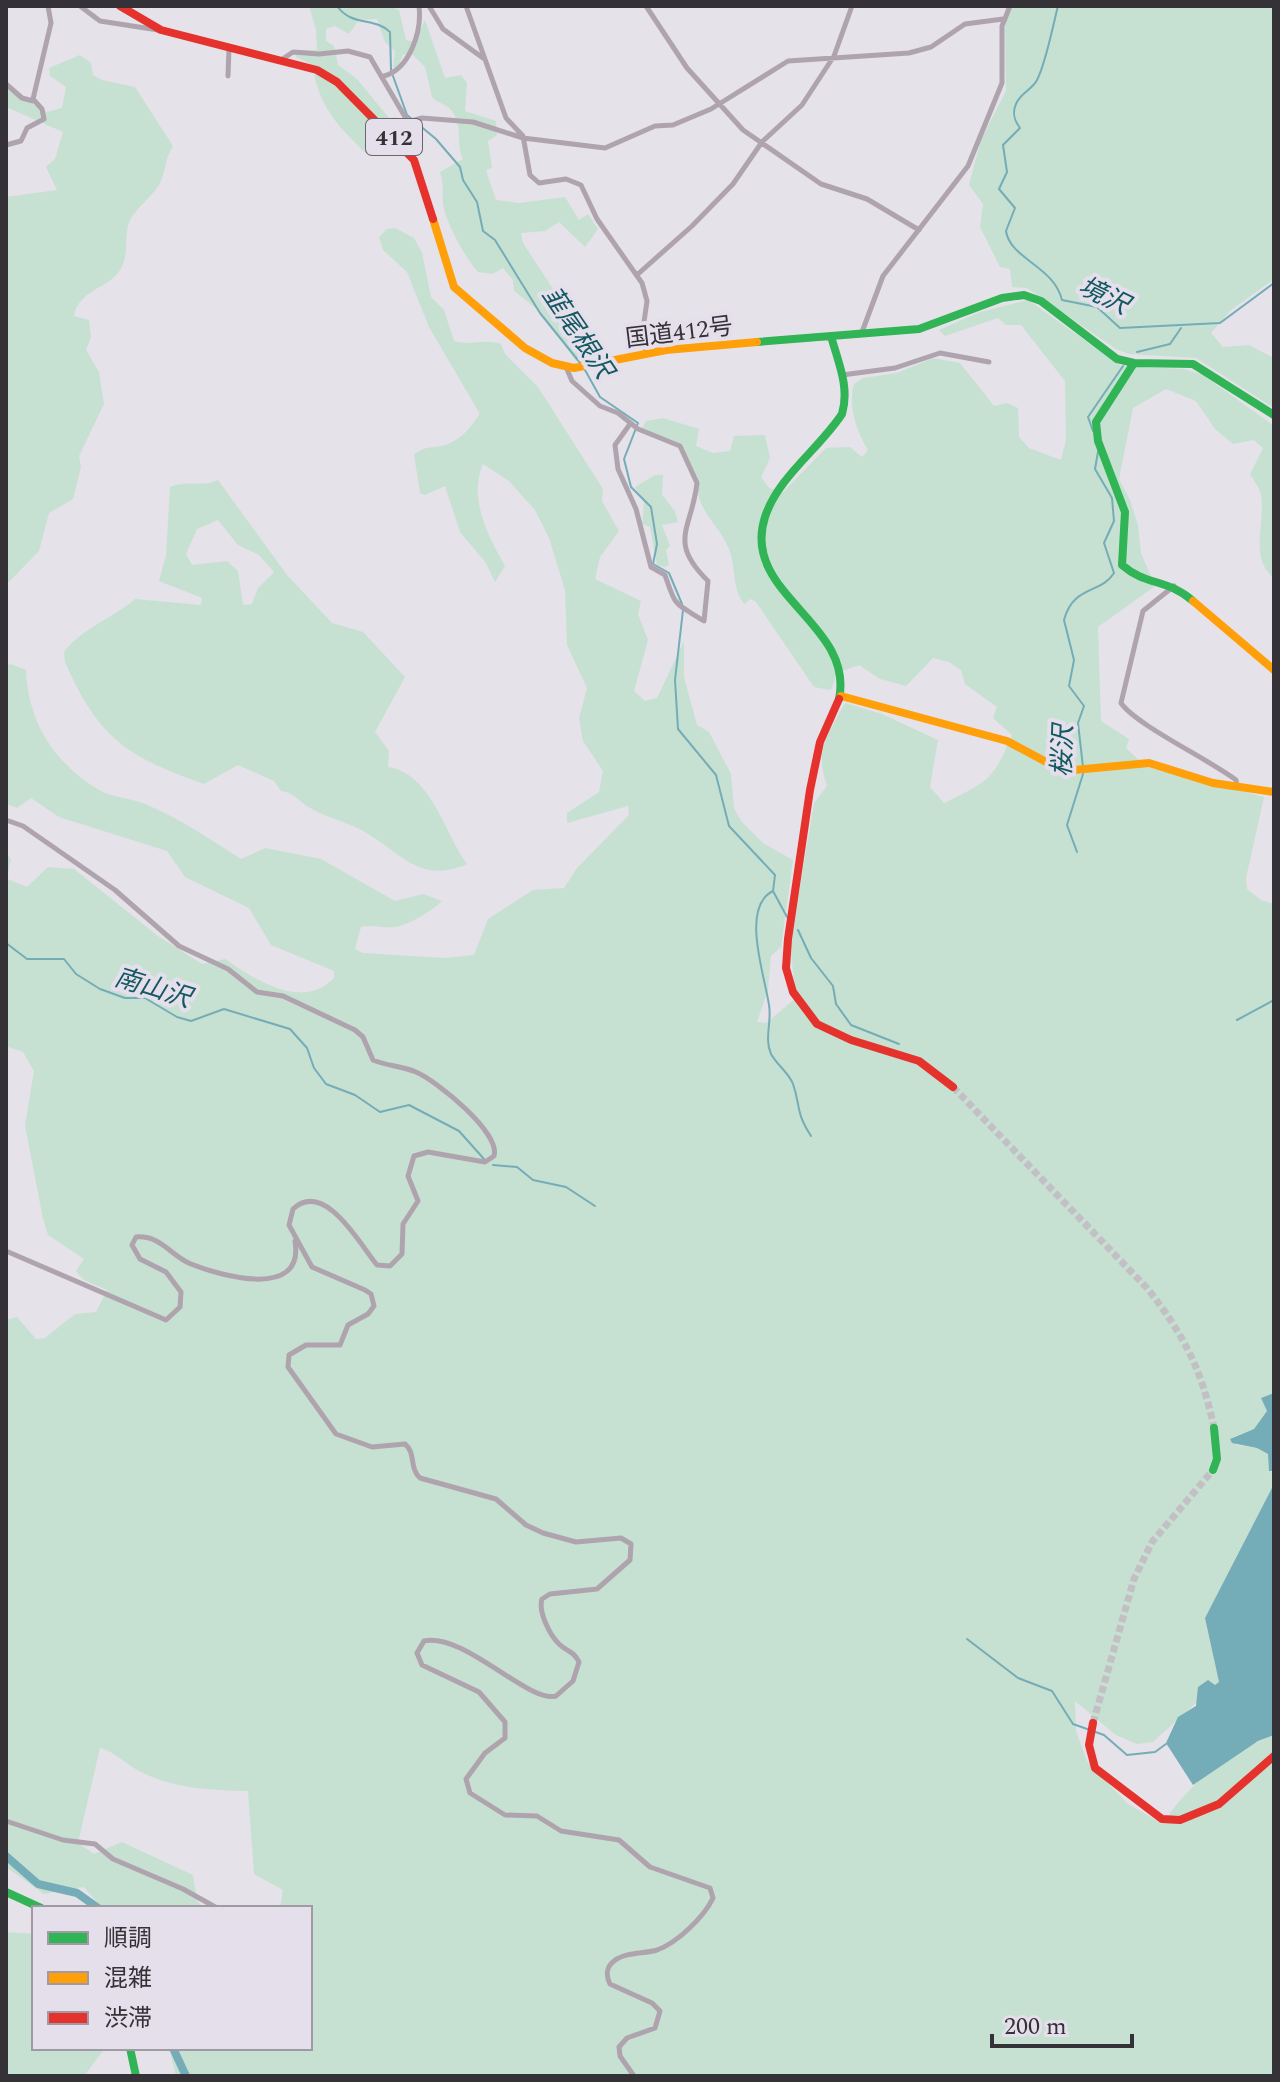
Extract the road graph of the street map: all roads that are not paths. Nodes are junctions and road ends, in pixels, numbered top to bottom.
1 (48, 6) edge
2 (71, 6) edge
3 (80, 6) edge
4 (120, 6) edge
5 (419, 6) edge
6 (429, 6) edge
7 (466, 6) edge
8 (646, 6) edge
9 (852, 6) edge
10 (1010, 6) edge
11 (1003, 19) junction
12 (159, 29) junction
13 (229, 48) junction
14 (483, 59) junction
15 (281, 60) junction
16 (831, 60) junction
17 (389, 74) junction
18 (228, 76) dead end
19 (6, 84) edge
20 (33, 101) junction
21 (720, 104) junction
22 (523, 138) junction
23 (762, 142) junction
24 (6, 145) edge
25 (919, 230) junction
26 (638, 274) junction
27 (862, 333) junction
28 (831, 336) junction
29 (647, 353) junction
30 (989, 362) dead end
31 (1134, 363) junction
32 (570, 367) junction
33 (841, 375) junction
34 (1274, 415) edge
35 (630, 424) junction
36 (1174, 585) junction
37 (1274, 670) edge
38 (841, 696) junction
39 (1237, 787) junction
40 (1274, 792) edge
41 (6, 820) edge
42 (953, 1087) tunnel mouth
43 (294, 1236) junction
44 (6, 1251) edge
45 (1214, 1428) tunnel mouth
46 (1213, 1470) tunnel mouth
47 (1093, 1723) tunnel mouth
48 (1274, 1756) edge
49 (6, 1821) edge
50 (6, 1892) edge
51 (37, 1906) edge
52 (213, 1906) edge
53 (130, 2050) edge
54 (136, 2076) edge
55 (634, 2076) edge

1 - 20 street
2 - 3 street
3 - 12 street
4 - 12 main road, 412
5 - 17 street
6 - 14 street
7 - 14 street
8 - 21 street
9 - 16 street
10 - 11 street
11 - 16 street
11 - 25 street
12 - 13 main road, 412
13 - 15 main road, 412
13 - 18 street
14 - 22 street
15 - 17 street
15 - 32 main road, 412
16 - 21 street
16 - 23 street
17 - 22 street
19 - 20 street
20 - 24 street
21 - 22 street
21 - 23 street
22 - 26 street
23 - 25 street
23 - 26 street
25 - 27 street
26 - 29 street
27 - 28 main road, 国道412号
27 - 31 main road, 国道412号
28 - 29 main road, 国道412号
28 - 33 main road
29 - 32 main road, 国道412号
30 - 33 street
31 - 34 main road, 国道412号
31 - 36 main road
32 - 35 street
33 - 38 main road
35 - 35 street
36 - 37 main road
36 - 39 street
38 - 39 main road
38 - 42 main road
39 - 40 main road
41 - 43 street
43 - 44 street
43 - 55 street
45 - 46 main road
47 - 48 main road
49 - 52 street
50 - 51 main road
53 - 54 main road

